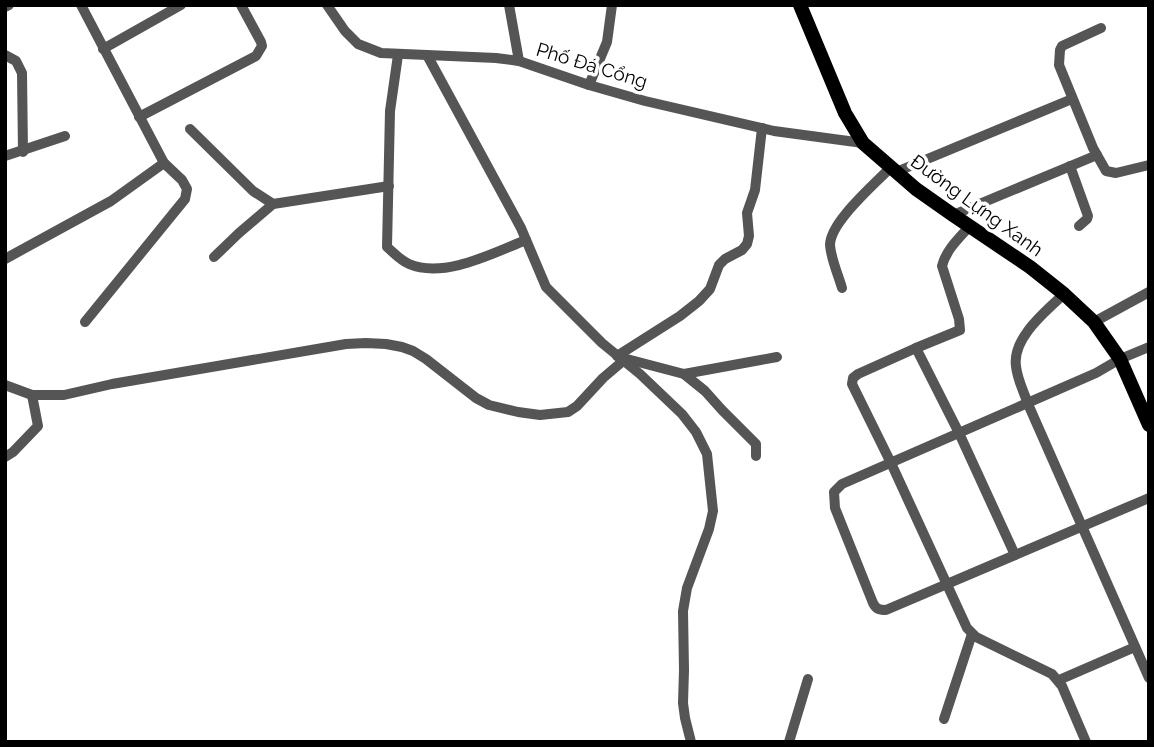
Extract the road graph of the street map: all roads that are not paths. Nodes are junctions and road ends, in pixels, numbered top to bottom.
1 (80, 5) edge
2 (181, 5) edge
3 (241, 5) edge
4 (327, 5) edge
5 (509, 5) edge
6 (612, 5) edge
7 (800, 5) edge
8 (1101, 28) dead end
9 (103, 49) junction
10 (5, 55) edge
11 (398, 55) junction
12 (427, 55) junction
13 (519, 61) junction
14 (589, 85) junction
15 (1072, 99) junction
16 (139, 117) junction
17 (762, 128) junction
18 (190, 129) dead end
19 (65, 136) dead end
20 (863, 143) junction
21 (23, 152) junction
22 (1097, 155) junction
23 (5, 156) edge
24 (164, 163) junction
25 (1149, 165) edge
26 (1070, 166) junction
27 (894, 169) junction
28 (388, 186) junction
29 (273, 204) junction
30 (953, 215) junction
31 (970, 226) junction
32 (1079, 226) dead end
33 (526, 240) junction
34 (214, 257) dead end
35 (5, 260) edge
36 (842, 288) dead end
37 (1149, 292) edge
38 (1064, 294) junction
39 (85, 322) dead end
40 (1094, 322) junction
41 (1149, 347) edge
42 (916, 348) junction
43 (777, 357) dead end
44 (620, 359) junction
45 (1120, 359) junction
46 (684, 374) junction
47 (5, 384) edge
48 (32, 396) junction
49 (1028, 404) junction
50 (1149, 425) edge
51 (959, 433) junction
52 (756, 456) dead end
53 (5, 457) edge
54 (891, 463) junction
55 (1149, 498) edge
56 (1082, 527) junction
57 (1015, 555) junction
58 (947, 584) junction
59 (972, 634) junction
60 (1135, 647) junction
61 (1149, 678) edge
62 (808, 679) dead end
63 (1059, 680) junction
64 (944, 719) dead end
65 (691, 742) edge
66 (789, 742) edge
67 (1086, 742) edge

1 - 9 street
2 - 9 street
3 - 16 street
4 - 11 street, Phố Đá Cổng
5 - 13 street
6 - 14 street
7 - 20 main road, Đường Lựng Xanh
8 - 15 street
9 - 16 street
10 - 21 street
11 - 12 street, Phố Đá Cổng
11 - 28 street
12 - 13 street, Phố Đá Cổng
12 - 33 street
13 - 14 street, Phố Đá Cổng
14 - 17 street, Phố Đá Cổng
15 - 22 street
15 - 27 street
16 - 24 street
17 - 20 street, Phố Đá Cổng
17 - 44 street
18 - 29 street
19 - 21 street
20 - 27 main road, Đường Lựng Xanh
21 - 23 street
22 - 25 street
22 - 26 street
24 - 35 street
24 - 39 street
26 - 30 street
26 - 32 street
27 - 30 main road, Đường Lựng Xanh
27 - 36 street
28 - 29 street
28 - 33 street
29 - 34 street
30 - 31 main road, Đường Lựng Xanh
31 - 38 main road, Đường Lựng Xanh
31 - 42 street
33 - 44 street
37 - 40 street
38 - 40 main road, Đường Lựng Xanh
38 - 49 street
40 - 45 main road, Đường Lựng Xanh
41 - 45 street
42 - 51 street
42 - 54 street
43 - 46 street
44 - 46 street
44 - 48 street
44 - 65 street
45 - 49 street
45 - 50 main road, Đường Lựng Xanh
46 - 52 street
47 - 48 street
48 - 53 street
49 - 51 street
49 - 56 street
51 - 54 street
51 - 57 street
54 - 58 street
54 - 58 street
55 - 56 street
56 - 57 street
56 - 60 street
57 - 58 street
58 - 59 street
59 - 63 street
59 - 64 street
60 - 61 street
60 - 63 street
62 - 66 street
63 - 67 street

